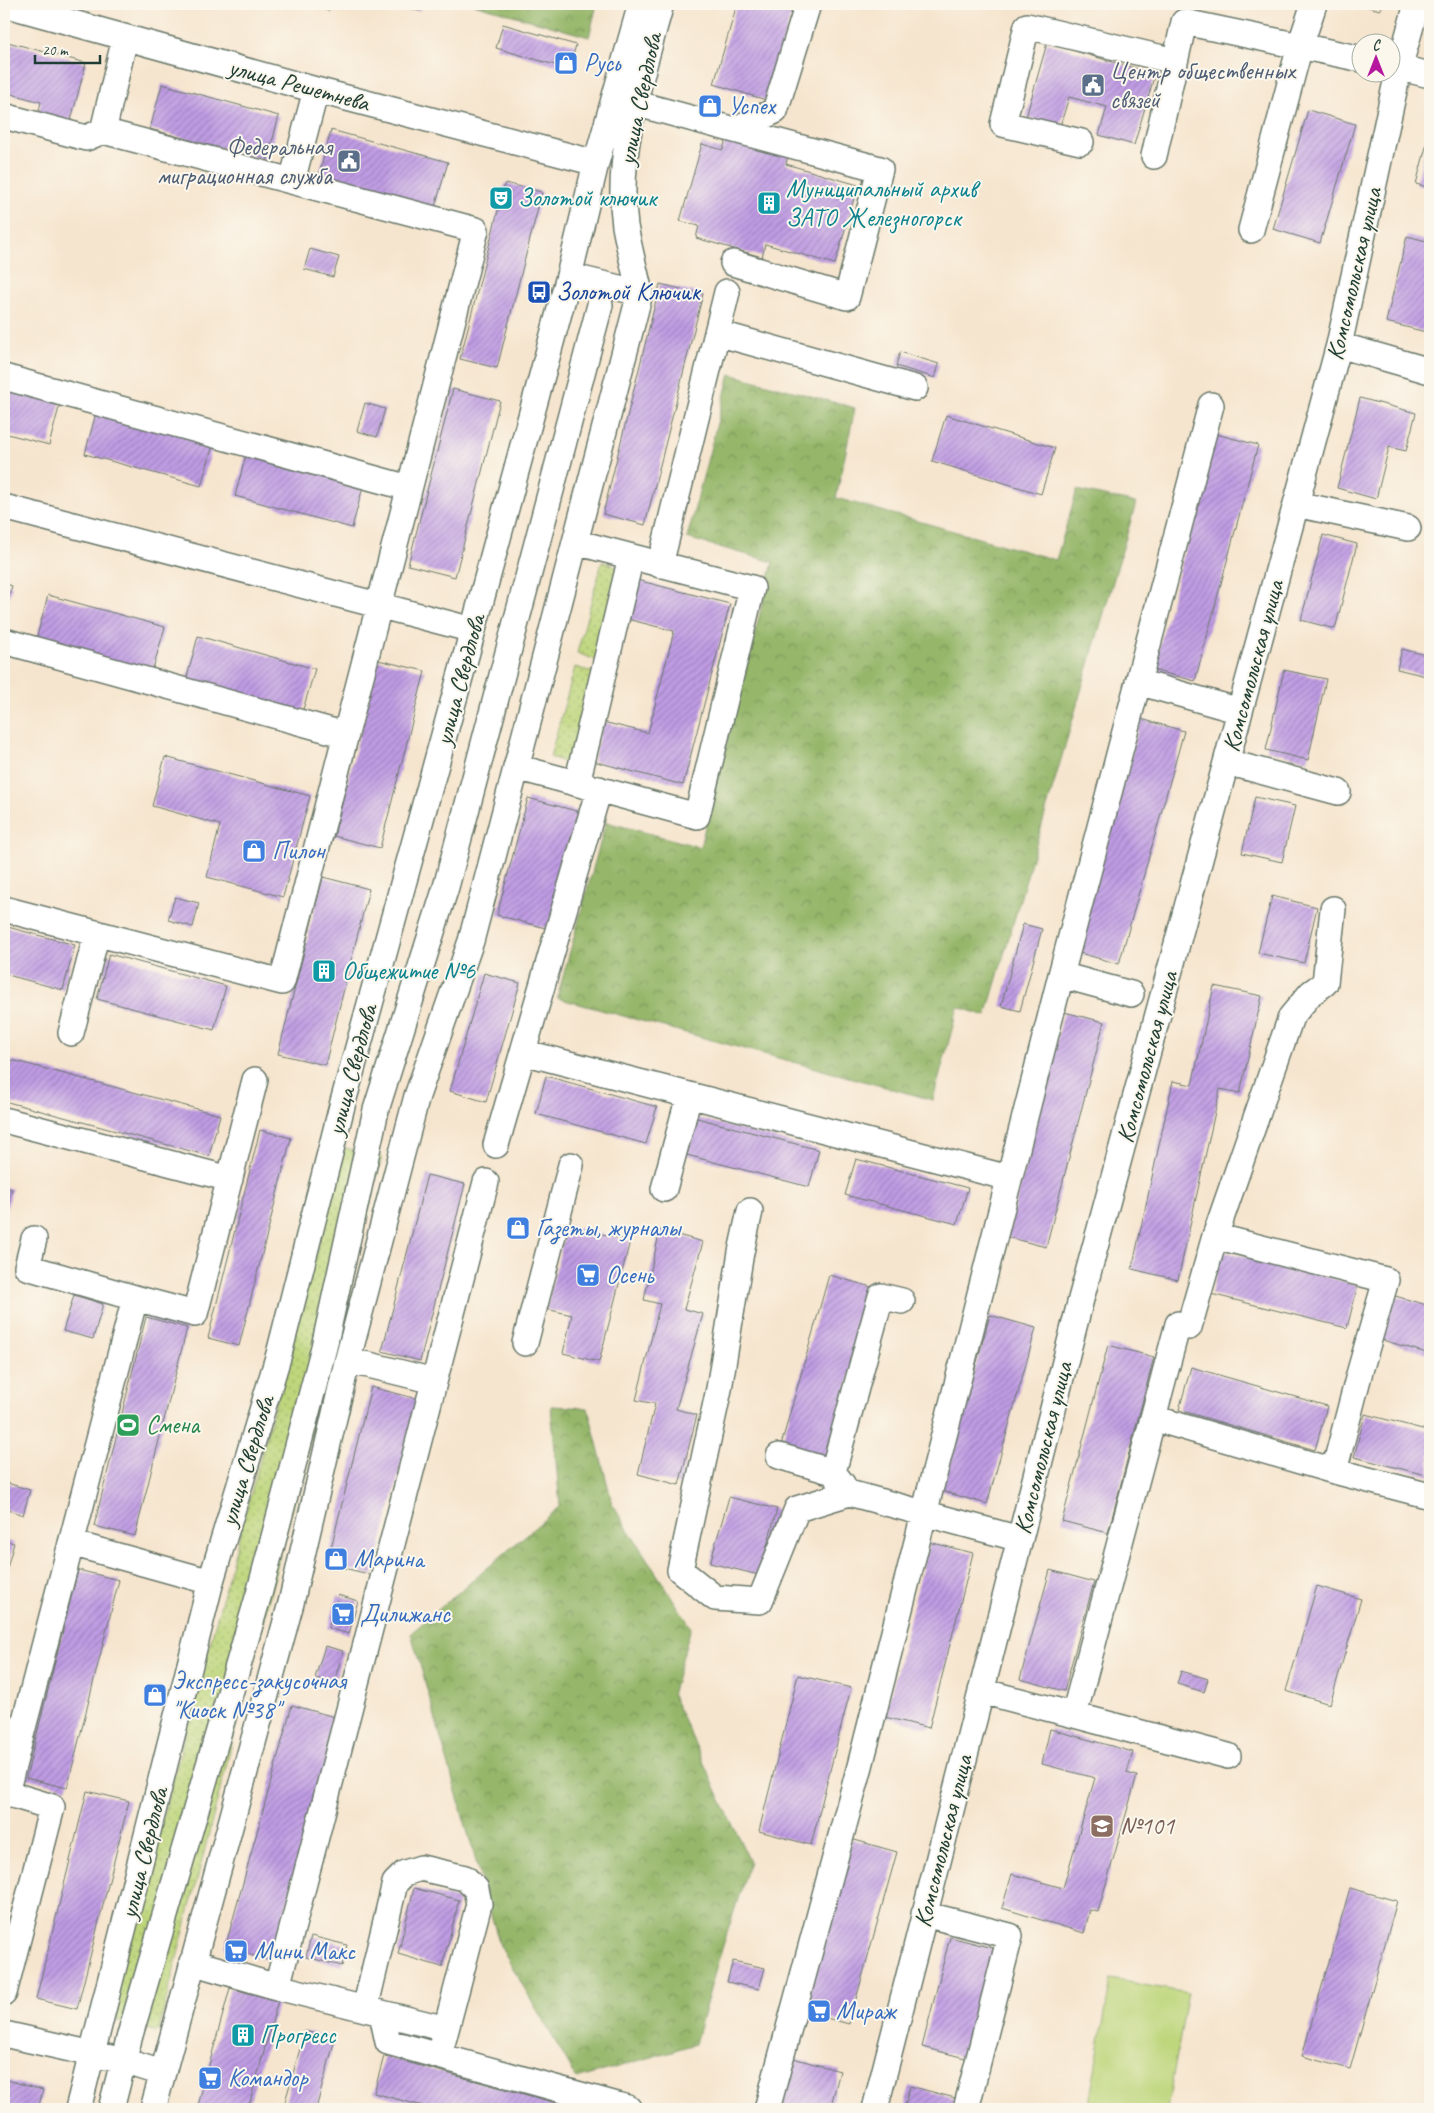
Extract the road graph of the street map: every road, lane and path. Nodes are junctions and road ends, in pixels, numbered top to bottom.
1 (4, 4) edge
2 (640, 4) edge
3 (661, 4) edge
4 (808, 4) edge
5 (1314, 4) edge
6 (1417, 4) edge
7 (125, 38) junction
8 (1300, 46) junction
9 (1402, 47) edge
10 (1352, 57) edge
11 (1175, 61) junction
12 (1402, 69) edge
13 (1430, 75) edge
14 (1392, 82) edge
15 (316, 90) junction
16 (634, 103) junction
17 (4, 116) edge
18 (736, 129) junction
19 (103, 131) junction
20 (1081, 142) dead end
21 (1154, 156) dead end
22 (596, 163) junction
23 (292, 181) junction
24 (1252, 230) dead end
25 (733, 263) dead end
26 (569, 276) junction
27 (727, 292) dead end
28 (640, 293) junction
29 (600, 305) dead end
30 (717, 332) junction
31 (1339, 345) junction
32 (1430, 371) edge
33 (4, 377) edge
34 (915, 388) dead end
35 (1211, 405) dead end
36 (409, 488) junction
37 (1296, 504) junction
38 (4, 508) edge
39 (1408, 528) dead end
40 (575, 542) junction
41 (631, 557) junction
42 (660, 564) junction
43 (379, 605) junction
44 (473, 630) junction
45 (4, 641) edge
46 (1138, 682) junction
47 (1240, 711) junction
48 (346, 735) junction
49 (1226, 763) junction
50 (516, 767) junction
51 (588, 786) junction
52 (1338, 792) dead end
53 (4, 909) edge
54 (1333, 909) dead end
55 (97, 933) junction
56 (1061, 975) junction
57 (1131, 994) dead end
58 (71, 1033) dead end
59 (523, 1052) junction
60 (255, 1080) dead end
61 (689, 1096) junction
62 (4, 1120) edge
63 (496, 1145) dead end
64 (571, 1165) dead end
65 (1009, 1178) junction
66 (230, 1179) junction
67 (486, 1182) dead end
68 (664, 1189) dead end
69 (750, 1211) dead end
70 (1215, 1236) junction
71 (34, 1239) dead end
72 (135, 1298) junction
73 (902, 1301) dead end
74 (525, 1343) dead end
75 (347, 1362) junction
76 (434, 1381) junction
77 (1153, 1418) junction
78 (779, 1456) dead end
79 (1334, 1471) junction
80 (833, 1472) junction
81 (849, 1492) junction
82 (1430, 1496) edge
83 (923, 1513) junction
84 (1020, 1538) junction
85 (71, 1543) junction
86 (212, 1582) junction
87 (982, 1691) junction
88 (1074, 1715) junction
89 (1228, 1756) dead end
90 (5, 1792) edge
91 (924, 1914) junction
92 (12, 1928) edge
93 (192, 1962) junction
94 (277, 1987) junction
95 (4, 1993) edge
96 (374, 2012) junction
97 (446, 2029) junction
98 (5, 2033) edge
99 (93, 2054) junction
100 (439, 2056) junction
101 (124, 2061) junction
102 (162, 2073) junction
103 (628, 2108) edge
104 (78, 2109) edge
105 (111, 2109) edge
106 (153, 2109) edge
107 (767, 2109) edge
108 (875, 2109) edge
109 (966, 2109) edge

1 - 7 street, улица Решетнева
2 - 22 street, улица Свердлова
3 - 16 street, улица Свердлова
4 - 18 street
5 - 8 street
6 - 9 street, Комсомольская улица
7 - 15 street, улица Решетнева
7 - 19 street
8 - 10 street
8 - 11 street
8 - 24 street
11 - 20 street
11 - 21 street
12 - 13 street
14 - 31 street, Комсомольская улица
15 - 22 street, улица Решетнева
15 - 23 street
16 - 18 street
16 - 28 street, улица Свердлова
17 - 19 street
18 - 25 street
19 - 23 street
22 - 26 street, улица Свердлова
23 - 36 street
26 - 28 street
26 - 44 street, улица Свердлова
27 - 30 street
28 - 40 street, улица Свердлова
29 - 101 street
30 - 34 street
30 - 42 street
31 - 32 street
31 - 37 street, Комсомольская улица
33 - 36 street
35 - 46 street
36 - 43 street
37 - 39 street
37 - 47 street, Комсомольская улица
38 - 43 street
40 - 41 street
40 - 50 street, улица Свердлова
41 - 42 street
41 - 51 street
42 - 51 street
43 - 44 street
43 - 48 street
44 - 86 street, улица Свердлова
45 - 48 street
46 - 47 street
46 - 56 street
47 - 49 street, Комсомольская улица
48 - 55 street
49 - 52 street
49 - 84 street, Комсомольская улица
50 - 51 street
50 - 75 street, улица Свердлова
51 - 59 street
53 - 55 street
54 - 70 street
55 - 58 street
56 - 57 street
56 - 65 street
59 - 61 street
59 - 63 street
60 - 66 street
61 - 65 street
61 - 68 street
62 - 66 street
64 - 74 street
65 - 83 street
66 - 72 street
67 - 76 street
69 - 81 street
70 - 77 street
70 - 79 street
71 - 72 street
72 - 85 street
73 - 80 street
75 - 76 street
75 - 93 street, улица Свердлова
76 - 94 street
77 - 79 street
77 - 88 street
78 - 80 street
79 - 82 street
80 - 81 street
81 - 83 street
83 - 84 street
83 - 107 street
84 - 87 street, Комсомольская улица
85 - 86 street
85 - 90 street
86 - 99 street, улица Свердлова
87 - 88 street
87 - 91 street, Комсомольская улица
88 - 89 street
90 - 92 street
91 - 108 street, Комсомольская улица
91 - 109 street
92 - 95 street
93 - 94 street
93 - 102 street, улица Свердлова
94 - 96 street
96 - 97 street
96 - 97 street
96 - 100 street
97 - 100 street
98 - 99 street
99 - 101 street
99 - 104 street, улица Свердлова
100 - 103 street
101 - 102 street
101 - 105 street
102 - 106 street, улица Свердлова

